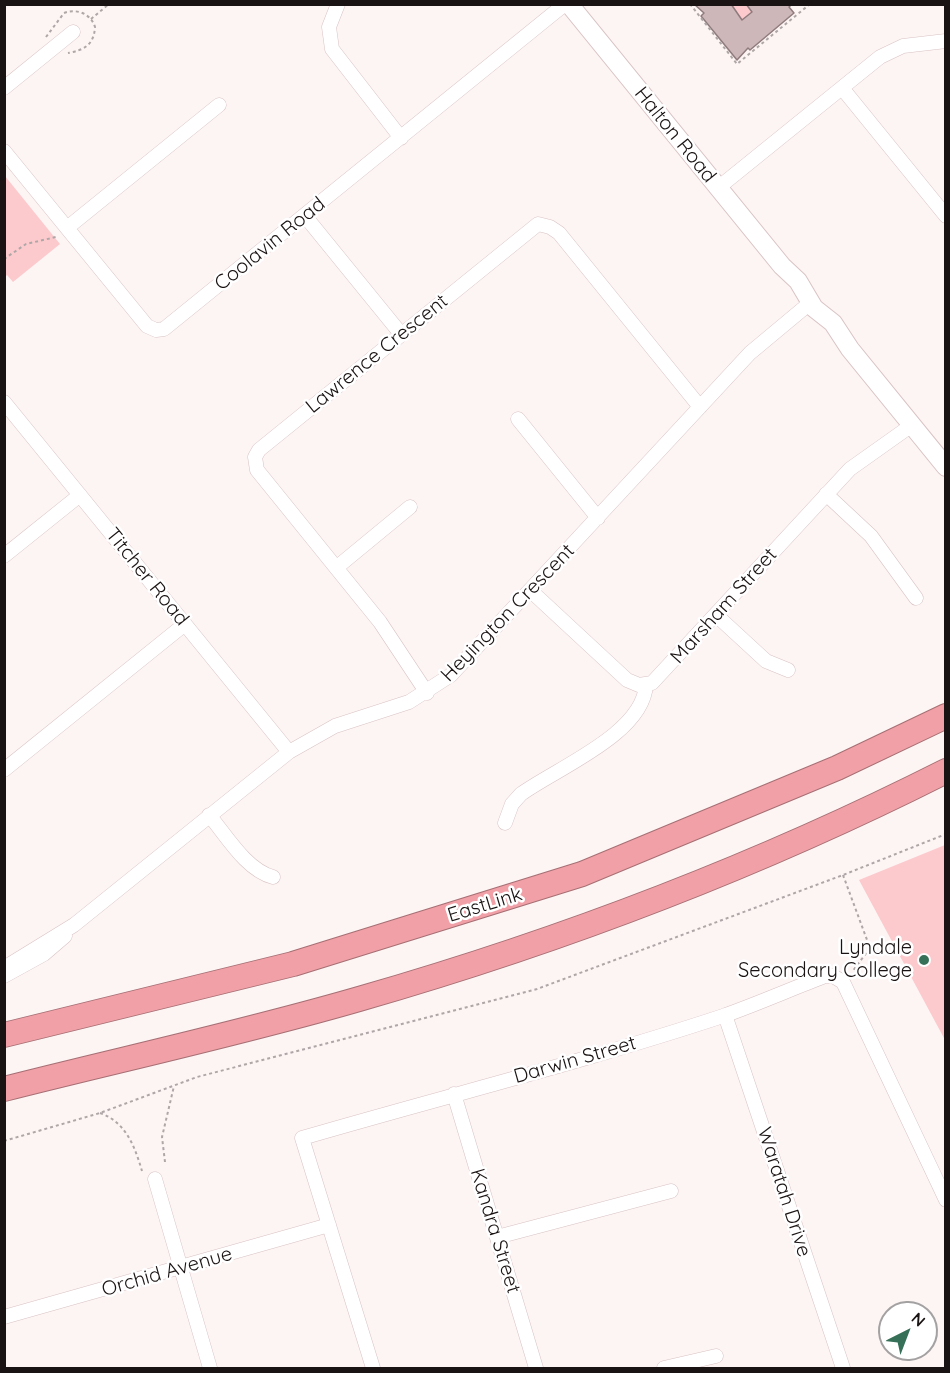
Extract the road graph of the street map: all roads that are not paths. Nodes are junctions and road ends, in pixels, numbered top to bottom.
1 (338, 4) edge
2 (567, 4) edge
3 (73, 32) dead end
4 (945, 41) edge
5 (4, 88) edge
6 (842, 88) junction
7 (219, 105) dead end
8 (401, 138) junction
9 (4, 151) edge
10 (718, 188) junction
11 (305, 216) junction
12 (945, 216) edge
13 (61, 233) junction
14 (806, 306) junction
15 (401, 334) junction
16 (4, 402) edge
17 (700, 407) junction
18 (518, 418) dead end
19 (912, 425) junction
20 (945, 467) edge
21 (826, 494) junction
22 (80, 495) junction
23 (410, 507) dead end
24 (598, 518) junction
25 (4, 556) edge
26 (336, 568) junction
27 (531, 591) junction
28 (916, 598) dead end
29 (716, 615) junction
30 (184, 624) junction
31 (788, 670) dead end
32 (646, 685) junction
33 (427, 693) junction
34 (945, 716) edge
35 (289, 752) junction
36 (4, 770) edge
37 (945, 771) edge
38 (209, 815) junction
39 (505, 822) dead end
40 (273, 877) dead end
41 (74, 925) junction
42 (4, 968) edge
43 (4, 976) edge
44 (725, 1015) junction
45 (4, 1035) edge
46 (4, 1089) edge
47 (454, 1094) junction
48 (155, 1179) dead end
49 (671, 1191) dead end
50 (945, 1200) edge
51 (329, 1225) junction
52 (497, 1237) junction
53 (182, 1268) junction
54 (4, 1317) edge
55 (716, 1356) dead end
56 (210, 1368) edge
57 (373, 1368) edge
58 (536, 1368) edge
59 (664, 1368) edge
60 (843, 1368) edge

1 - 8 street
2 - 8 street, Coolavin Road
2 - 10 main road, Halton Road
3 - 5 street
4 - 6 street
6 - 10 street
6 - 12 street
7 - 13 street
8 - 11 street, Coolavin Road
9 - 13 street, Coolavin Road
10 - 14 main road, Halton Road
11 - 13 street, Coolavin Road
11 - 15 street
14 - 17 street, Heyington Crescent
14 - 19 main road, Halton Road
15 - 17 street, Lawrence Crescent
15 - 26 street, Lawrence Crescent
16 - 22 street, Titcher Road
17 - 24 street, Heyington Crescent
18 - 24 street
19 - 20 main road, Halton Road
19 - 21 street, Marsham Street
21 - 28 street
21 - 29 street, Marsham Street
22 - 25 street
22 - 30 street, Titcher Road
23 - 26 street
24 - 27 street, Heyington Crescent
26 - 33 street, Lawrence Crescent
27 - 32 street
27 - 33 street, Heyington Crescent
29 - 31 street
29 - 32 street, Marsham Street
30 - 35 street, Titcher Road
30 - 36 street
32 - 39 street
33 - 35 street, Heyington Crescent
34 - 45 highway, EastLink
35 - 38 street, Heyington Crescent
37 - 46 highway
38 - 40 street
38 - 41 street, Heyington Crescent
41 - 42 street, Heyington Crescent
41 - 43 street, Heyington Crescent
44 - 47 street, Darwin Street
44 - 50 street, Darwin Street
44 - 60 street, Waratah Drive
47 - 51 street, Darwin Street
47 - 52 street, Kandra Street
48 - 53 street
49 - 52 street
51 - 53 street, Orchid Avenue
51 - 57 street
52 - 58 street, Kandra Street
53 - 54 street, Orchid Avenue
53 - 56 street
55 - 59 street

